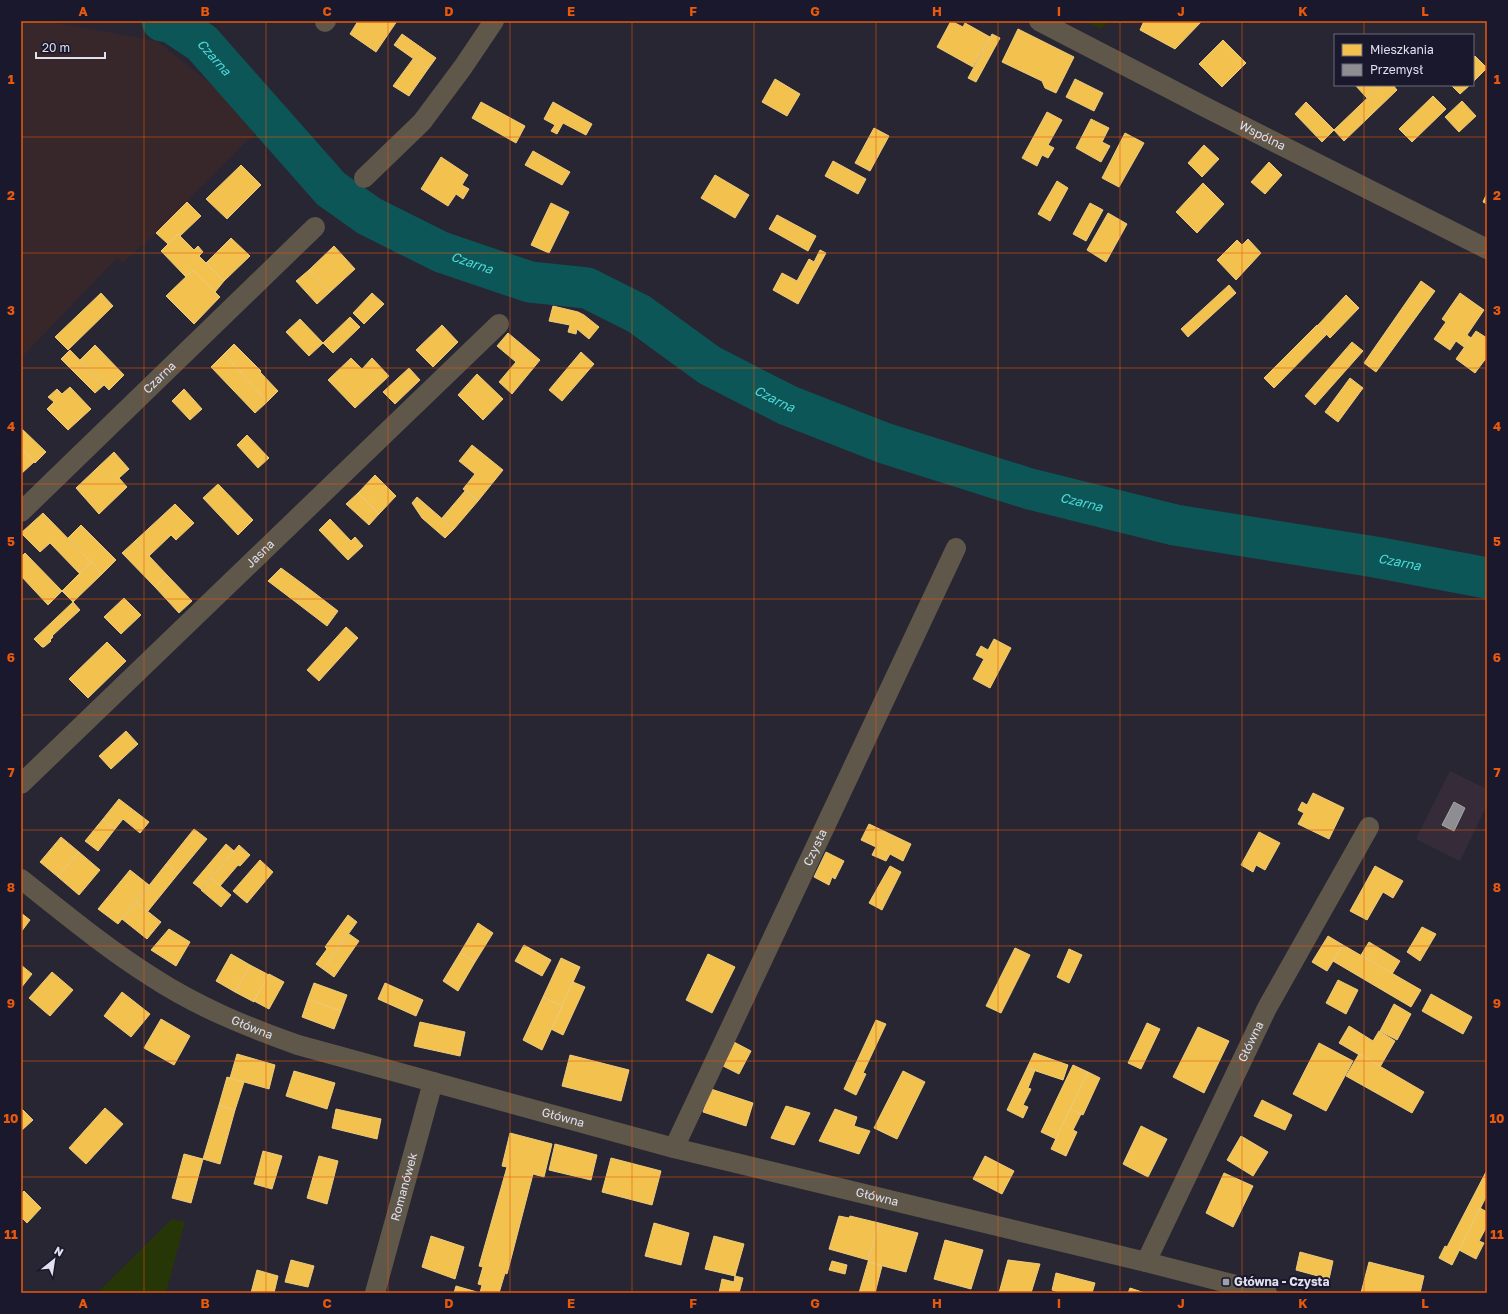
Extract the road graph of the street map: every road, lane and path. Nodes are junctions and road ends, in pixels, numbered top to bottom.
1 (494, 21) edge
2 (1039, 21) edge
3 (364, 178) dead end
4 (315, 227) dead end
5 (1487, 249) edge
6 (499, 324) dead end
7 (21, 512) edge
8 (956, 548) dead end
9 (21, 784) edge
10 (1369, 827) dead end
11 (21, 879) edge
12 (433, 1082) junction
13 (674, 1148) junction
14 (1146, 1262) junction
15 (375, 1293) edge
16 (1267, 1293) edge

1 - 3 street
2 - 5 street, Wspólna
4 - 7 street, Czarna
6 - 9 street, Jasna
8 - 13 street, Czysta
10 - 14 street, Główna
11 - 12 street, Główna
12 - 13 street, Główna
12 - 15 street, Romanówek
13 - 14 street, Główna
14 - 16 street, Główna

